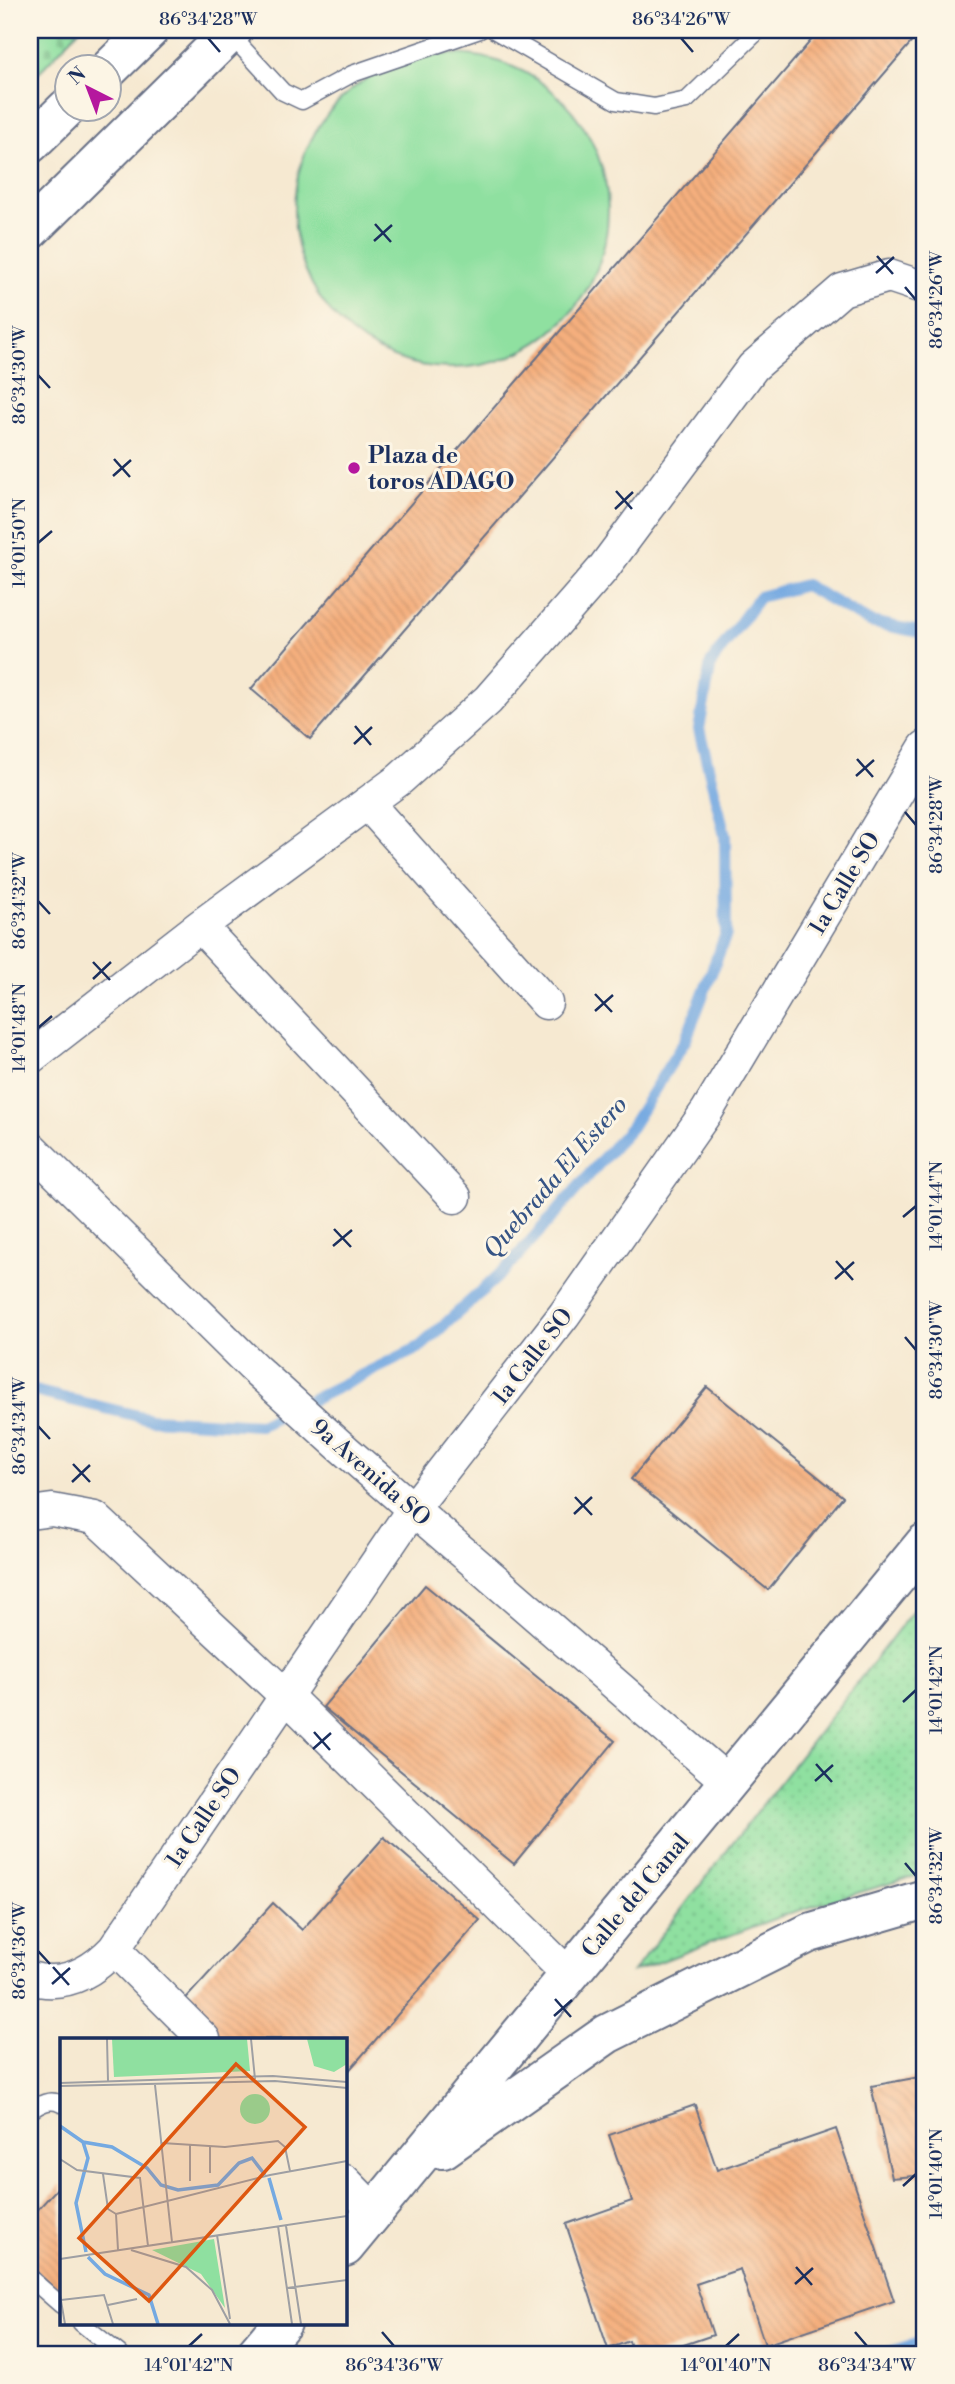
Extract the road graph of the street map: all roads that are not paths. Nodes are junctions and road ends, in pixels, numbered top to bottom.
1 (149, 30) edge
2 (480, 30) edge
3 (494, 30) edge
4 (759, 30) edge
5 (231, 32) edge
6 (122, 56) edge
7 (53, 122) edge
8 (30, 144) edge
9 (30, 230) edge
10 (925, 288) edge
11 (925, 747) edge
12 (367, 803) junction
13 (200, 926) junction
14 (546, 1003) dead end
15 (30, 1058) edge
16 (30, 1147) edge
17 (455, 1197) dead end
18 (413, 1509) junction
19 (30, 1513) edge
20 (925, 1543) edge
21 (285, 1696) junction
22 (728, 1782) junction
23 (925, 1899) edge
24 (114, 1949) junction
25 (569, 1975) junction
26 (30, 1978) edge
27 (203, 2038) edge
28 (60, 2103) edge
29 (30, 2111) edge
30 (401, 2178) junction
31 (346, 2182) edge
32 (374, 2211) junction
33 (346, 2246) edge
34 (30, 2278) edge
35 (60, 2304) edge
36 (82, 2324) edge
37 (281, 2324) edge
38 (120, 2354) edge
39 (256, 2354) edge

1 - 6 main road
2 - 5 lane
3 - 4 lane
5 - 9 main road
7 - 8 main road
10 - 12 street
11 - 18 street, 1a Calle SO
12 - 13 street
12 - 14 street
13 - 15 street
13 - 17 street
16 - 18 street, 9a Avenida SO
18 - 21 street, 1a Calle SO
18 - 22 street, 9a Avenida SO
19 - 21 street
20 - 22 main road, Calle del Canal
21 - 24 street, 1a Calle SO
21 - 25 street
22 - 25 main road, Calle del Canal
23 - 30 main road
24 - 26 street, 1a Calle SO
24 - 27 street
25 - 30 main road, Calle del Canal
28 - 29 lane
30 - 32 main road, Calle del Canal
31 - 32 street
32 - 33 main road, Calle del Canal
34 - 35 lane
36 - 38 lane
37 - 39 main road

